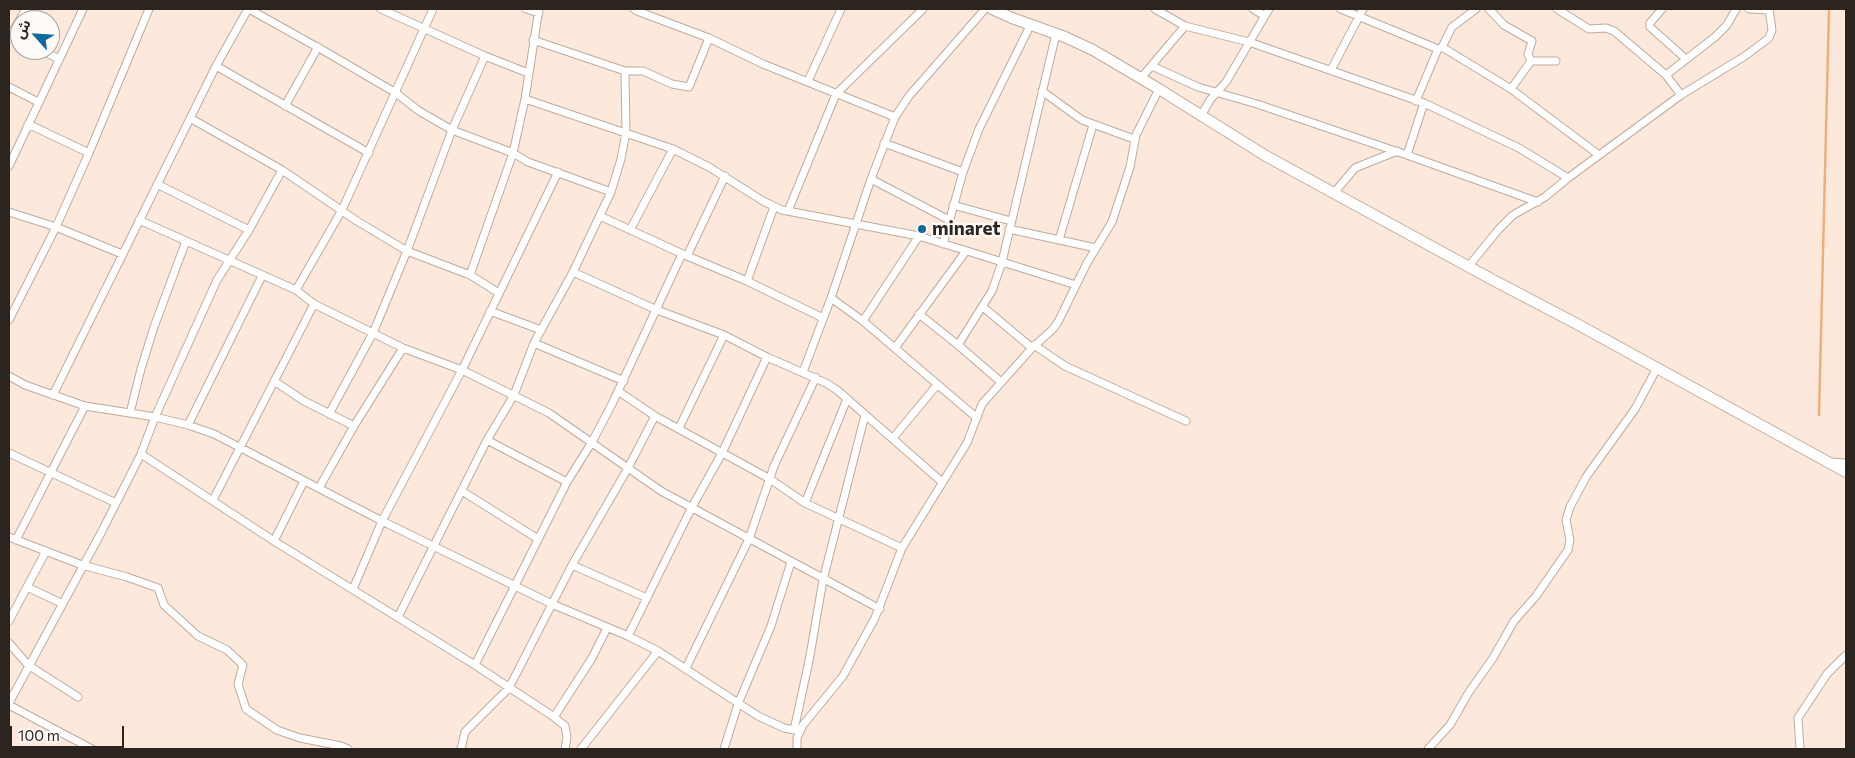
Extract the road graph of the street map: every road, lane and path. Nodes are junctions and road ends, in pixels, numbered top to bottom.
1 (83, 9) edge
2 (149, 9) edge
3 (249, 9) edge
4 (381, 9) edge
5 (433, 9) edge
6 (526, 9) edge
7 (634, 9) edge
8 (842, 9) edge
9 (923, 9) edge
10 (992, 9) edge
11 (1155, 9) edge
12 (1253, 9) edge
13 (1269, 9) edge
14 (1341, 9) edge
15 (1363, 9) edge
16 (1476, 9) edge
17 (1489, 9) edge
18 (1557, 9) edge
19 (1662, 9) edge
20 (1736, 9) edge
21 (1749, 9) edge
22 (1769, 9) edge
23 (539, 11) edge
24 (1265, 16) junction
25 (1358, 16) junction
26 (1031, 24) junction
27 (1185, 26) junction
28 (425, 28) junction
29 (1056, 34) junction
30 (709, 38) junction
31 (533, 40) junction
32 (1249, 42) junction
33 (318, 47) junction
34 (1440, 48) junction
35 (485, 56) junction
36 (60, 57) edge
37 (1686, 59) junction
38 (59, 60) edge
39 (1531, 61) junction
40 (1556, 61) dead end
41 (216, 66) junction
42 (1152, 66) junction
43 (1331, 70) junction
44 (625, 71) junction
45 (528, 73) junction
46 (1666, 75) junction
47 (1141, 78) junction
48 (808, 81) junction
49 (9, 87) edge
50 (1511, 88) junction
51 (1159, 89) junction
52 (1042, 92) junction
53 (396, 93) junction
54 (1217, 93) junction
55 (836, 94) junction
56 (1681, 95) junction
57 (525, 99) junction
58 (38, 102) junction
59 (1416, 102) junction
60 (1424, 103) junction
61 (284, 106) junction
62 (1200, 116) junction
63 (895, 117) junction
64 (190, 118) junction
65 (28, 124) junction
66 (1093, 125) junction
67 (452, 130) junction
68 (626, 132) junction
69 (1134, 140) junction
70 (884, 142) junction
71 (673, 149) junction
72 (1397, 152) junction
73 (89, 153) junction
74 (369, 153) junction
75 (513, 153) junction
76 (1407, 155) junction
77 (1599, 155) junction
78 (9, 166) edge
79 (282, 170) junction
80 (558, 172) junction
81 (963, 172) junction
82 (725, 176) junction
83 (1568, 178) junction
84 (871, 179) junction
85 (157, 184) junction
86 (612, 192) junction
87 (1334, 194) junction
88 (1538, 202) junction
89 (953, 205) junction
90 (774, 206) junction
91 (342, 210) junction
92 (788, 211) junction
93 (9, 212) edge
94 (600, 216) junction
95 (139, 220) junction
96 (949, 220) junction
97 (1011, 220) junction
98 (856, 224) junction
99 (56, 227) junction
100 (1010, 229) junction
101 (249, 230) junction
102 (630, 230) junction
103 (918, 236) junction
104 (1059, 240) junction
105 (186, 241) junction
106 (943, 244) junction
107 (1096, 248) junction
108 (408, 251) junction
109 (966, 251) junction
110 (122, 254) junction
111 (685, 255) junction
112 (228, 261) junction
113 (1002, 262) junction
114 (1468, 267) junction
115 (573, 272) junction
116 (470, 275) junction
117 (262, 276) junction
118 (747, 281) junction
119 (1076, 285) junction
120 (296, 290) junction
121 (500, 293) junction
122 (831, 298) junction
123 (314, 304) junction
124 (983, 307) junction
125 (657, 310) junction
126 (490, 311) junction
127 (919, 314) junction
128 (824, 318) junction
129 (9, 320) edge
130 (863, 321) junction
131 (541, 330) junction
132 (373, 332) junction
133 (724, 335) junction
134 (534, 343) junction
135 (958, 345) junction
136 (1033, 346) junction
137 (403, 348) junction
138 (895, 348) junction
139 (767, 357) junction
140 (1657, 368) junction
141 (462, 370) junction
142 (803, 372) junction
143 (9, 376) edge
144 (816, 377) junction
145 (624, 380) junction
146 (274, 381) junction
147 (1001, 382) junction
148 (937, 384) junction
149 (618, 391) junction
150 (53, 395) junction
151 (514, 395) junction
152 (847, 399) junction
153 (85, 406) junction
154 (130, 413) junction
155 (329, 414) junction
156 (865, 414) junction
157 (655, 416) junction
158 (155, 417) junction
159 (976, 418) junction
160 (1186, 421) dead end
161 (188, 424) junction
162 (354, 426) junction
163 (679, 428) junction
164 (893, 438) junction
165 (487, 440) junction
166 (592, 442) junction
167 (239, 448) junction
168 (9, 453) edge
169 (722, 453) junction
170 (141, 454) junction
171 (1830, 462) junction
172 (1846, 463) edge
173 (628, 468) junction
174 (51, 471) junction
175 (1846, 472) edge
176 (770, 479) junction
177 (304, 481) junction
178 (566, 482) junction
179 (942, 482) junction
180 (318, 488) junction
181 (462, 491) junction
182 (213, 500) junction
183 (116, 503) junction
184 (805, 503) junction
185 (692, 507) junction
186 (839, 518) junction
187 (382, 521) junction
188 (12, 538) edge
189 (538, 538) junction
190 (749, 539) junction
191 (274, 541) junction
192 (434, 546) junction
193 (902, 548) junction
194 (46, 550) junction
195 (792, 562) junction
196 (82, 565) junction
197 (572, 565) junction
198 (823, 580) junction
199 (515, 585) junction
200 (27, 587) junction
201 (353, 589) junction
202 (647, 598) junction
203 (62, 604) junction
204 (552, 604) junction
205 (880, 609) junction
206 (398, 617) junction
207 (9, 621) edge
208 (606, 628) junction
209 (628, 636) junction
210 (9, 643) edge
211 (658, 651) junction
212 (1846, 655) edge
213 (28, 665) junction
214 (475, 665) junction
215 (686, 668) junction
216 (508, 688) junction
217 (78, 697) dead end
218 (9, 704) edge
219 (738, 704) junction
220 (554, 717) junction
221 (797, 731) junction
222 (92, 749) edge
223 (348, 749) edge
224 (461, 749) edge
225 (565, 749) edge
226 (580, 749) edge
227 (724, 749) edge
228 (796, 749) edge
229 (1428, 749) edge
230 (1800, 749) edge

1 - 36 street
2 - 73 street
3 - 33 street
3 - 41 street
4 - 28 street
5 - 28 street
6 - 23 street
7 - 30 street
8 - 48 street
9 - 55 street
10 - 26 street
10 - 63 street
11 - 27 street
12 - 24 street
13 - 24 street
14 - 25 street
15 - 25 street
16 - 34 street
17 - 39 street
18 - 46 street
19 - 37 street
20 - 37 street
21 - 22 street
22 - 56 street
23 - 31 street
24 - 32 street
25 - 34 street
25 - 43 street
26 - 29 street
26 - 81 street
27 - 32 street
27 - 42 street
28 - 35 street
28 - 53 street
29 - 47 street
29 - 52 street
30 - 44 street
30 - 48 street
31 - 44 street
31 - 45 street
32 - 43 street
32 - 54 street
33 - 53 street
33 - 61 street
34 - 50 street
34 - 59 street
35 - 45 street
35 - 67 street
37 - 46 street
38 - 58 street
39 - 40 street
39 - 50 street
41 - 61 street
41 - 64 street
42 - 47 street
42 - 54 street
43 - 59 street
44 - 68 street
45 - 57 street
46 - 56 street
47 - 51 street
48 - 55 street
49 - 58 street
50 - 77 street
51 - 62 street
51 - 69 street
52 - 66 street
52 - 97 street
53 - 67 street
53 - 74 street
54 - 62 street
54 - 72 street
55 - 63 street
55 - 92 street
56 - 77 street
57 - 68 street
57 - 75 street
58 - 65 street
59 - 60 street
60 - 76 street
60 - 83 street
61 - 74 street
62 - 87 street
63 - 70 street
64 - 79 street
64 - 85 street
65 - 73 street
65 - 78 street
66 - 69 street
66 - 104 street
67 - 75 street
67 - 108 street
68 - 71 street
68 - 86 street
69 - 107 street
70 - 81 street
70 - 84 street
71 - 82 street
71 - 102 street
72 - 76 street
72 - 87 street
73 - 99 street
74 - 91 street
75 - 80 street
75 - 116 street
76 - 88 street
77 - 83 street
79 - 91 street
79 - 101 street
80 - 86 street
80 - 121 street
81 - 89 street
82 - 90 street
82 - 111 street
83 - 88 street
84 - 96 street
84 - 98 street
85 - 95 street
85 - 101 street
86 - 94 street
87 - 114 street
88 - 114 street
89 - 96 street
89 - 97 street
90 - 92 street
90 - 118 street
91 - 108 street
91 - 120 street
92 - 98 street
93 - 99 street
94 - 102 street
94 - 115 street
95 - 105 street
95 - 110 street
96 - 106 street
97 - 100 street
98 - 103 street
98 - 122 street
99 - 110 street
99 - 129 street
100 - 104 street
100 - 113 street
101 - 112 street
102 - 111 street
103 - 106 street
103 - 130 street
104 - 107 street
105 - 112 street
105 - 154 street
106 - 109 street
107 - 119 street
108 - 116 street
108 - 132 street
109 - 113 street
109 - 127 street
110 - 150 street
111 - 118 street
111 - 125 street
112 - 117 street
112 - 158 street
113 - 119 street
113 - 124 street
114 - 140 street
115 - 125 street
115 - 131 street
116 - 121 street
117 - 120 street
117 - 161 street
118 - 128 street
119 - 136 street
120 - 123 street
121 - 126 street
122 - 128 street
122 - 130 street
123 - 132 street
123 - 146 street
124 - 135 street
124 - 136 street
125 - 133 street
125 - 145 street
126 - 131 street
126 - 141 street
127 - 135 street
127 - 138 street
128 - 142 street
130 - 138 street
131 - 134 street
132 - 137 street
132 - 155 street
133 - 139 street
133 - 163 street
134 - 145 street
134 - 151 street
135 - 147 street
136 - 147 street
136 - 160 street
137 - 141 street
137 - 162 street
138 - 148 street
139 - 142 street
139 - 169 street
140 - 171 street
140 - 229 street
141 - 151 street
141 - 187 street
142 - 144 street
143 - 150 street
144 - 152 street
144 - 176 street
145 - 149 street
146 - 155 street
146 - 167 street
147 - 159 street
148 - 159 street
148 - 164 street
149 - 157 street
149 - 166 street
150 - 153 street
151 - 165 street
151 - 166 street
152 - 156 street
152 - 184 street
153 - 154 street
153 - 174 street
154 - 158 street
155 - 162 street
156 - 164 street
156 - 186 street
157 - 163 street
157 - 173 street
158 - 161 street
158 - 170 street
159 - 179 street
161 - 167 street
162 - 180 street
163 - 169 street
164 - 179 street
165 - 178 street
165 - 181 street
166 - 173 street
166 - 178 street
167 - 177 street
167 - 182 street
168 - 174 street
169 - 176 street
169 - 185 street
170 - 182 street
170 - 183 street
171 - 172 street
171 - 175 street
173 - 185 street
173 - 197 street
174 - 183 street
174 - 188 street
176 - 184 street
176 - 190 street
177 - 180 street
177 - 191 street
178 - 189 street
179 - 193 street
180 - 187 street
181 - 189 street
181 - 192 street
182 - 191 street
183 - 196 street
184 - 186 street
185 - 190 street
185 - 202 street
186 - 193 street
186 - 198 street
187 - 192 street
187 - 201 street
188 - 194 street
189 - 199 street
190 - 195 street
190 - 215 street
191 - 201 street
192 - 199 street
192 - 206 street
193 - 205 street
194 - 196 street
194 - 200 street
195 - 198 street
195 - 219 street
196 - 203 street
196 - 223 street
197 - 202 street
197 - 204 street
198 - 205 street
198 - 221 street
199 - 204 street
199 - 214 street
200 - 203 street
200 - 207 street
201 - 206 street
202 - 209 street
203 - 213 street
204 - 208 street
204 - 216 street
205 - 221 street
206 - 214 street
208 - 209 street
208 - 220 street
209 - 211 street
210 - 213 street
211 - 215 street
211 - 226 street
212 - 230 street
213 - 217 street
213 - 218 street
214 - 216 street
215 - 219 street
216 - 220 street
216 - 224 street
218 - 222 street
219 - 221 street
219 - 227 street
220 - 225 street
221 - 228 street

